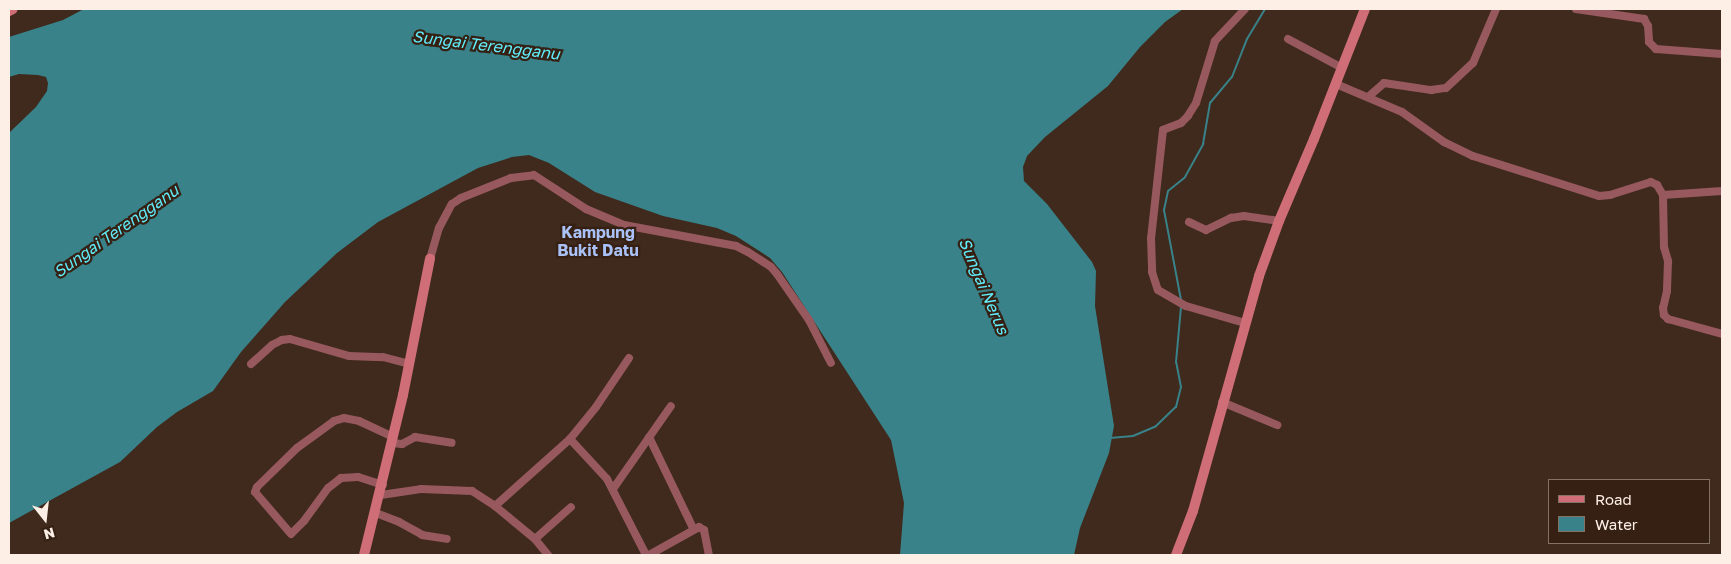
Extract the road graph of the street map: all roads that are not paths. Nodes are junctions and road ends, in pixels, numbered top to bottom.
1 (13, 9) edge
2 (1245, 9) edge
3 (1365, 9) edge
4 (1496, 9) edge
5 (1576, 9) edge
6 (9, 11) edge
7 (1288, 39) dead end
8 (1722, 54) edge
9 (1342, 68) junction
10 (1336, 84) junction
11 (1368, 97) junction
12 (1722, 191) edge
13 (1663, 195) junction
14 (1279, 221) junction
15 (1189, 222) dead end
16 (430, 259) joint
17 (1245, 323) junction
18 (1722, 334) edge
19 (629, 358) dead end
20 (831, 363) dead end
21 (251, 364) dead end
22 (409, 364) junction
23 (1222, 402) junction
24 (671, 406) dead end
25 (1277, 425) dead end
26 (649, 437) junction
27 (570, 439) junction
28 (393, 440) junction
29 (452, 443) dead end
30 (382, 490) junction
31 (613, 490) junction
32 (495, 506) junction
33 (571, 507) dead end
34 (376, 513) junction
35 (694, 530) junction
36 (535, 539) junction
37 (447, 540) dead end
38 (542, 553) edge
39 (364, 555) edge
40 (647, 555) edge
41 (709, 555) edge
42 (1176, 555) edge

1 - 6 street
2 - 17 street
3 - 9 street
4 - 11 street
5 - 8 street
7 - 9 street
9 - 10 street
10 - 11 street
10 - 14 street
11 - 13 street
12 - 13 street
13 - 18 street
14 - 15 street
14 - 17 street
16 - 20 street
16 - 22 street
17 - 23 street
19 - 27 street
21 - 22 street
22 - 28 street
23 - 25 street
23 - 42 street
24 - 26 street
26 - 31 street
26 - 35 street
27 - 31 street
27 - 32 street
28 - 29 street
28 - 30 street
28 - 30 street
30 - 32 street
30 - 34 street
31 - 40 street
32 - 36 street
33 - 36 street
34 - 37 street
34 - 39 street
35 - 40 street
35 - 41 street
36 - 38 street

